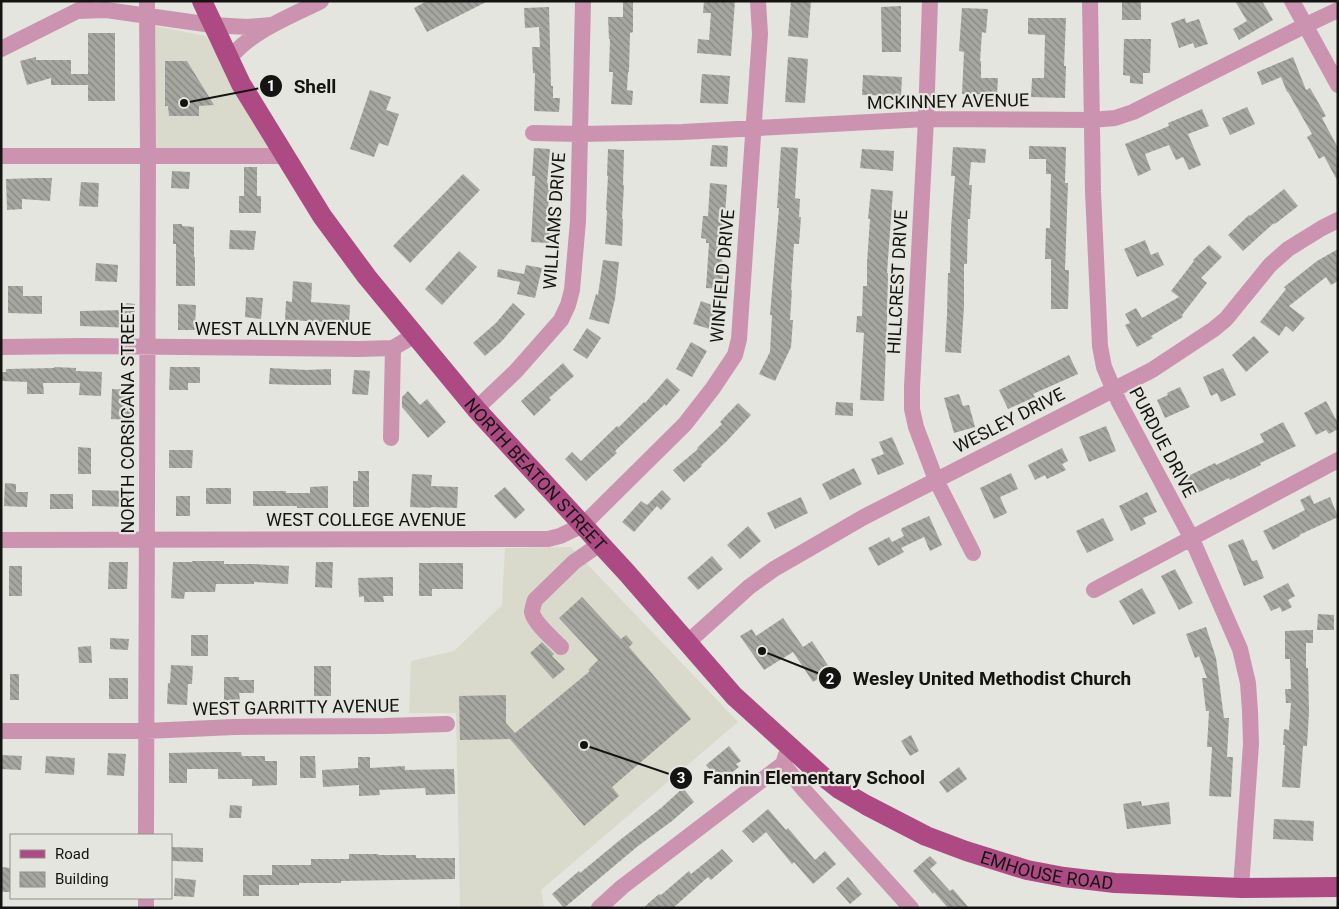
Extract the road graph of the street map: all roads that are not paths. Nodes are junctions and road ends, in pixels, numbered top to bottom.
1 (97, 1) edge
2 (202, 1) edge
3 (321, 1) edge
4 (583, 1) edge
5 (758, 1) edge
6 (930, 1) edge
7 (1090, 1) edge
8 (1292, 1) edge
9 (147, 9) edge
10 (1338, 10) edge
11 (77, 11) junction
12 (212, 24) junction
13 (271, 25) junction
14 (1306, 25) junction
15 (1, 49) edge
16 (228, 59) junction
17 (1338, 84) edge
18 (926, 119) junction
19 (1092, 120) junction
20 (753, 128) junction
21 (533, 133) dead end
22 (580, 134) junction
23 (1, 156) edge
24 (148, 156) junction
25 (284, 156) junction
26 (1338, 220) edge
27 (414, 335) junction
28 (1, 347) edge
29 (148, 348) junction
30 (393, 348) junction
31 (1114, 390) junction
32 (476, 409) junction
33 (391, 438) dead end
34 (1338, 460) edge
35 (936, 480) junction
36 (583, 525) junction
37 (1191, 538) junction
38 (1, 540) edge
39 (146, 540) junction
40 (600, 544) junction
41 (973, 553) dead end
42 (1094, 590) dead end
43 (688, 644) junction
44 (561, 647) dead end
45 (447, 724) dead end
46 (146, 731) junction
47 (1, 732) edge
48 (786, 755) junction
49 (146, 834) edge
50 (1338, 887) edge
51 (1241, 888) junction
52 (599, 908) edge
53 (911, 908) edge

1 - 11 street
2 - 12 main road, NORTH BEATON STREET
3 - 13 street
4 - 22 street, WILLIAMS DRIVE
5 - 20 street, WINFIELD DRIVE
6 - 18 street, HILLCREST DRIVE
7 - 19 street, PURDUE DRIVE
8 - 14 street
9 - 11 street
9 - 12 street
9 - 24 street, NORTH CORSICANA STREET
10 - 14 street, MCKINNEY AVENUE
11 - 15 street
12 - 13 street
12 - 16 main road, NORTH BEATON STREET
13 - 16 street
14 - 17 street
14 - 19 street, MCKINNEY AVENUE
16 - 25 main road, NORTH BEATON STREET
18 - 19 street, MCKINNEY AVENUE
18 - 20 street, MCKINNEY AVENUE
18 - 35 street, HILLCREST DRIVE
19 - 31 street, PURDUE DRIVE
20 - 22 street, MCKINNEY AVENUE
20 - 36 street, WINFIELD DRIVE
21 - 22 street, MCKINNEY AVENUE
22 - 32 street, WILLIAMS DRIVE
23 - 24 street
24 - 25 street
24 - 29 street, NORTH CORSICANA STREET
25 - 27 main road, NORTH BEATON STREET
26 - 31 street, WESLEY DRIVE
27 - 30 street, WEST ALLYN AVENUE
27 - 32 main road, NORTH BEATON STREET
28 - 29 street, WEST ALLYN AVENUE
29 - 30 street, WEST ALLYN AVENUE
29 - 39 street, NORTH CORSICANA STREET
30 - 33 street
31 - 35 street, WESLEY DRIVE
31 - 37 street, PURDUE DRIVE
32 - 36 main road, NORTH BEATON STREET
34 - 37 street
35 - 41 street, HILLCREST DRIVE
35 - 43 street, WESLEY DRIVE
36 - 39 street, WEST COLLEGE AVENUE
36 - 40 main road, NORTH BEATON STREET
37 - 42 street
37 - 51 street, PURDUE DRIVE
38 - 39 street, WEST COLLEGE AVENUE
39 - 46 street, NORTH CORSICANA STREET
40 - 43 main road, NORTH BEATON STREET
40 - 44 street
43 - 48 main road, NORTH BEATON STREET
45 - 46 street, WEST GARRITTY AVENUE
46 - 47 street, WEST GARRITTY AVENUE
46 - 49 street, NORTH CORSICANA STREET
48 - 51 main road, EMHOUSE ROAD
48 - 52 street
48 - 53 street, NORTH BEATON STREET
50 - 51 main road, EMHOUSE ROAD

